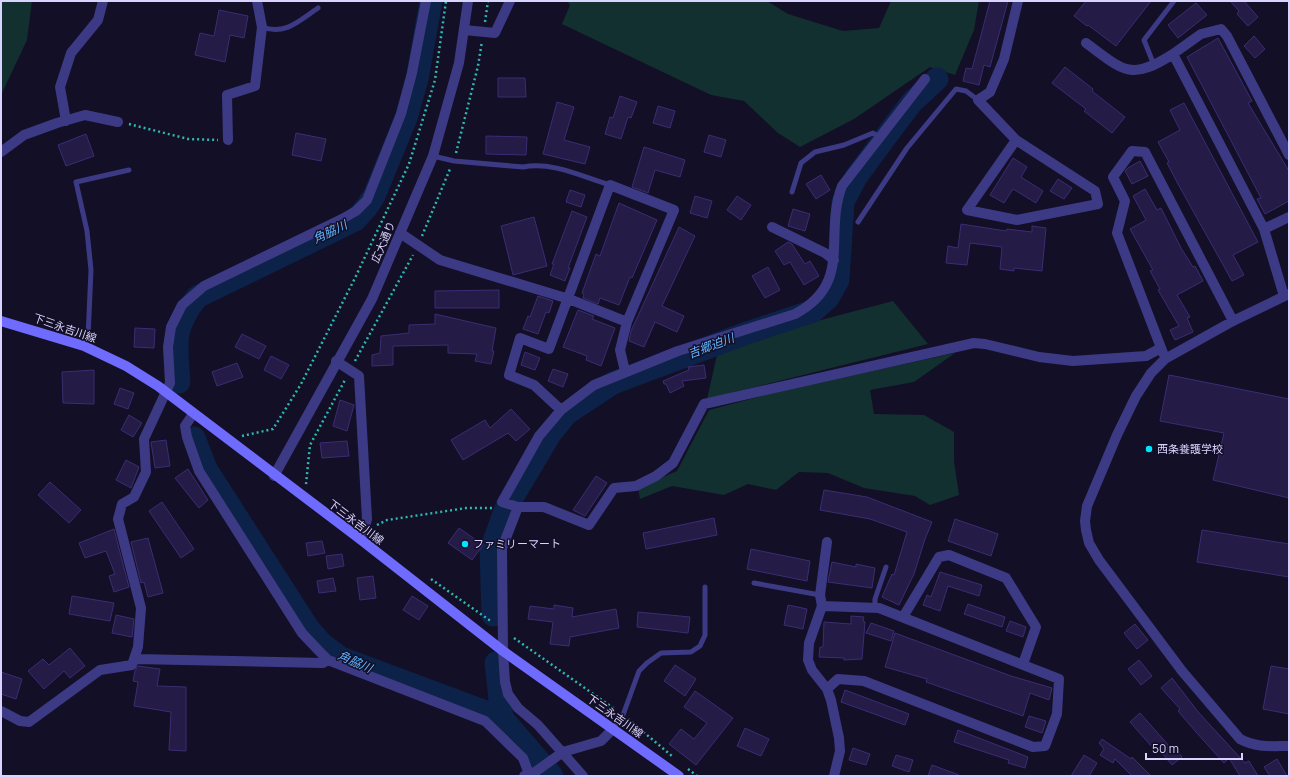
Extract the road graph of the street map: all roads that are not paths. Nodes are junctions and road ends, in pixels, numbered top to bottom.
1 (103, 1) edge
2 (257, 1) edge
3 (426, 1) edge
4 (468, 1) edge
5 (510, 1) edge
6 (1018, 1) edge
7 (1174, 1) edge
8 (318, 8) dead end
9 (262, 27) junction
10 (464, 30) junction
11 (1086, 43) dead end
12 (1173, 54) junction
13 (1155, 66) junction
14 (925, 79) dead end
15 (978, 100) junction
16 (66, 121) junction
17 (118, 122) road end
18 (879, 137) junction
19 (228, 140) road end
20 (1016, 140) junction
21 (1, 152) edge
22 (1289, 155) edge
23 (433, 156) junction
24 (129, 170) dead end
25 (610, 185) junction
26 (792, 192) dead end
27 (1289, 217) edge
28 (858, 222) dead end
29 (772, 227) dead end
30 (1264, 229) junction
31 (400, 233) junction
32 (834, 260) junction
33 (1287, 295) edge
34 (569, 299) junction
35 (1, 321) edge
36 (1233, 321) junction
37 (627, 322) junction
38 (84, 346) junction
39 (1161, 348) junction
40 (1146, 356) junction
41 (336, 361) junction
42 (1162, 363) junction
43 (625, 371) junction
44 (166, 392) junction
45 (561, 410) junction
46 (194, 414) junction
47 (274, 476) junction
48 (510, 505) junction
49 (362, 535) junction
50 (827, 542) dead end
51 (886, 567) dead end
52 (754, 583) dead end
53 (705, 587) dead end
54 (820, 595) junction
55 (822, 606) junction
56 (875, 608) junction
57 (903, 617) junction
58 (503, 651) junction
59 (135, 659) junction
60 (328, 660) junction
61 (1023, 664) junction
62 (827, 689) junction
63 (1, 711) edge
64 (612, 730) junction
65 (1289, 746) edge
66 (561, 753) junction
67 (530, 774) edge
68 (583, 776) edge
69 (679, 776) edge
70 (834, 776) edge

1 - 16 street
2 - 9 street
3 - 44 street
4 - 10 street, 広大通り
5 - 10 street
6 - 15 street
7 - 13 lane
8 - 9 lane
9 - 19 street
10 - 23 street, 広大通り
11 - 13 street
12 - 13 street
12 - 22 street
12 - 30 street
14 - 18 street
15 - 20 street
15 - 28 lane
16 - 17 street
16 - 21 street
18 - 26 lane
18 - 32 street
20 - 20 street
23 - 25 lane
23 - 31 street, 広大通り
24 - 38 lane
25 - 34 street
25 - 37 street
27 - 30 street
29 - 32 street
30 - 33 street
31 - 34 street
31 - 41 street, 広大通り
32 - 43 street
33 - 36 street
34 - 37 street
34 - 45 street
35 - 38 main road, 下三永吉川線
36 - 39 street
36 - 42 street
37 - 43 street
38 - 44 main road, 下三永吉川線
39 - 40 street
39 - 42 street
40 - 42 street
40 - 48 street
41 - 47 street, 広大通り
41 - 49 street
42 - 65 street
43 - 45 street
44 - 46 main road, 下三永吉川線
44 - 59 street
45 - 48 street
46 - 47 main road, 下三永吉川線
46 - 60 street
47 - 49 main road, 下三永吉川線
48 - 58 street
49 - 58 main road, 下三永吉川線
50 - 54 street
51 - 56 lane
52 - 54 lane
53 - 64 lane
54 - 55 street
55 - 56 street
55 - 62 street
56 - 57 street
57 - 61 street
57 - 61 street
58 - 64 main road, 下三永吉川線
58 - 66 street
59 - 60 street
59 - 63 street
60 - 67 street
61 - 62 street
62 - 70 street
64 - 66 street
64 - 69 main road, 下三永吉川線
66 - 67 street
66 - 68 street

